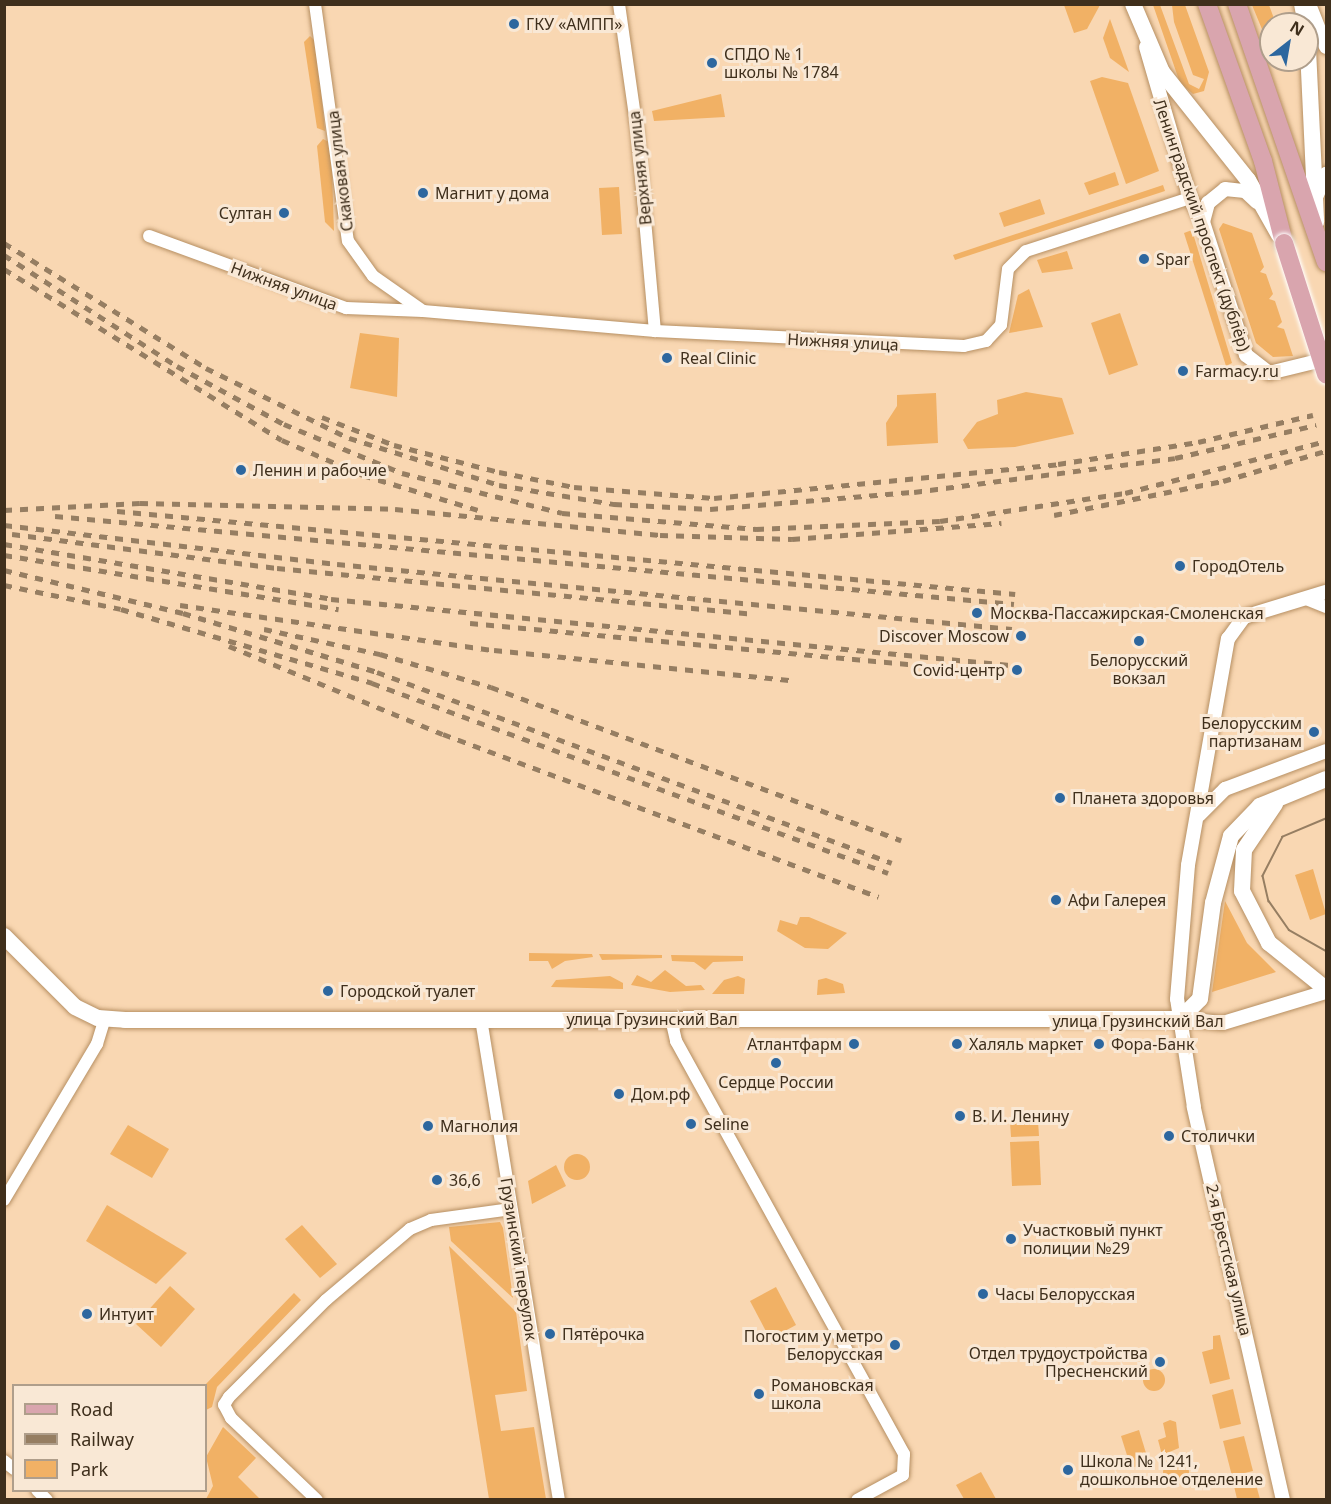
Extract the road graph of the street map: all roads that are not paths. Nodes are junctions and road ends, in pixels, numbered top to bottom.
1 (315, 4) edge
2 (619, 4) edge
3 (1132, 4) edge
4 (1207, 4) edge
5 (1237, 4) edge
6 (1309, 4) edge
7 (1145, 42) junction
8 (1326, 47) edge
9 (1309, 72) edge
10 (1326, 174) edge
11 (1225, 189) junction
12 (1190, 198) junction
13 (1315, 212) junction
14 (1268, 216) junction
15 (1203, 222) junction
16 (1317, 232) junction
17 (149, 237) dead end
18 (1284, 243) junction
19 (1326, 262) edge
20 (420, 309) junction
21 (655, 331) junction
22 (1326, 359) edge
23 (1326, 374) edge
24 (1326, 592) edge
25 (1306, 599) junction
26 (1326, 607) edge
27 (1326, 751) edge
28 (1326, 779) edge
29 (1282, 797) junction
30 (1194, 828) junction
31 (4, 936) edge
32 (1326, 991) edge
33 (105, 1018) junction
34 (481, 1019) junction
35 (671, 1019) junction
36 (1180, 1020) junction
37 (4, 1200) edge
38 (511, 1209) junction
39 (316, 1500) edge
40 (559, 1500) edge
41 (857, 1500) edge
42 (1283, 1500) edge

1 - 20 street, Скаковая улица
2 - 21 street, Верхняя улица
3 - 7 main road, Ленинградский проспект (дублёр)
4 - 18 main road
5 - 16 main road
6 - 8 street
7 - 12 street, Ленинградский проспект (дублёр)
7 - 14 main road, Ленинградский проспект (дублёр)
9 - 13 main road
10 - 13 street
11 - 12 street
11 - 14 street
11 - 15 street
12 - 15 street, Ленинградский проспект (дублёр)
12 - 21 street, Нижняя улица
13 - 16 main road
14 - 18 main road, Ленинградский проспект (дублёр)
15 - 22 street, Ленинградский проспект (дублёр)
16 - 19 main road
17 - 20 street, Нижняя улица
18 - 23 main road, bridge
20 - 21 street, Нижняя улица
24 - 25 street, 2-я Брестская улица
25 - 26 street
25 - 30 street, 2-я Брестская улица
27 - 30 street
28 - 29 main road
29 - 32 main road
29 - 36 main road
30 - 36 street, 2-я Брестская улица
31 - 33 main road, улица Грузинский Вал
32 - 36 street, улица Грузинский Вал
33 - 34 main road, улица Грузинский Вал
33 - 37 street
34 - 35 main road, улица Грузинский Вал
34 - 38 street, Грузинский переулок
35 - 36 main road, улица Грузинский Вал
35 - 41 street
36 - 42 street, 2-я Брестская улица
38 - 39 street
38 - 40 street, Грузинский переулок

